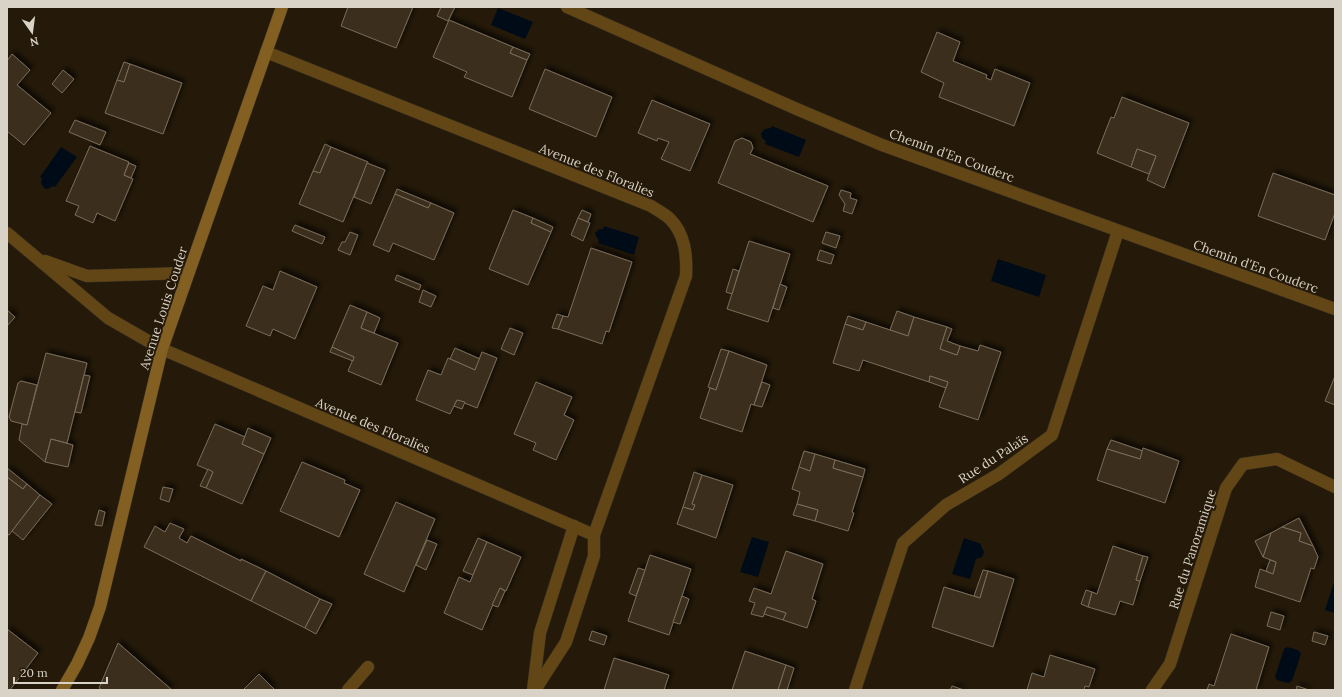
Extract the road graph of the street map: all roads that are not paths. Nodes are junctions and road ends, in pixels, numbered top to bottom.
1 (282, 7) edge
2 (567, 7) edge
3 (266, 52) junction
4 (1118, 232) junction
5 (7, 233) edge
6 (36, 257) junction
7 (188, 273) junction
8 (1335, 309) edge
9 (162, 349) junction
10 (1335, 487) edge
11 (574, 526) junction
12 (594, 534) junction
13 (368, 667) dead end
14 (62, 690) edge
15 (348, 690) edge
16 (534, 690) edge
17 (855, 690) edge
18 (1152, 690) edge

1 - 3 street, Avenue Louis Couder
2 - 4 street, Chemin d'En Couderc
3 - 7 street, Avenue Louis Couder
3 - 12 street, Avenue des Floralies
4 - 8 street, Chemin d'En Couderc
4 - 17 street, Rue du Palaïs
5 - 6 street, Avenue des Floralies
6 - 7 street
6 - 9 street, Avenue des Floralies
7 - 9 street, Avenue Louis Couder
9 - 11 street, Avenue des Floralies
9 - 14 street, Avenue Louis Couder
10 - 18 street, Rue du Panoramique
11 - 12 street, Avenue des Floralies
11 - 16 street, Avenue des Floralies
12 - 16 street, Avenue des Floralies
13 - 15 street

